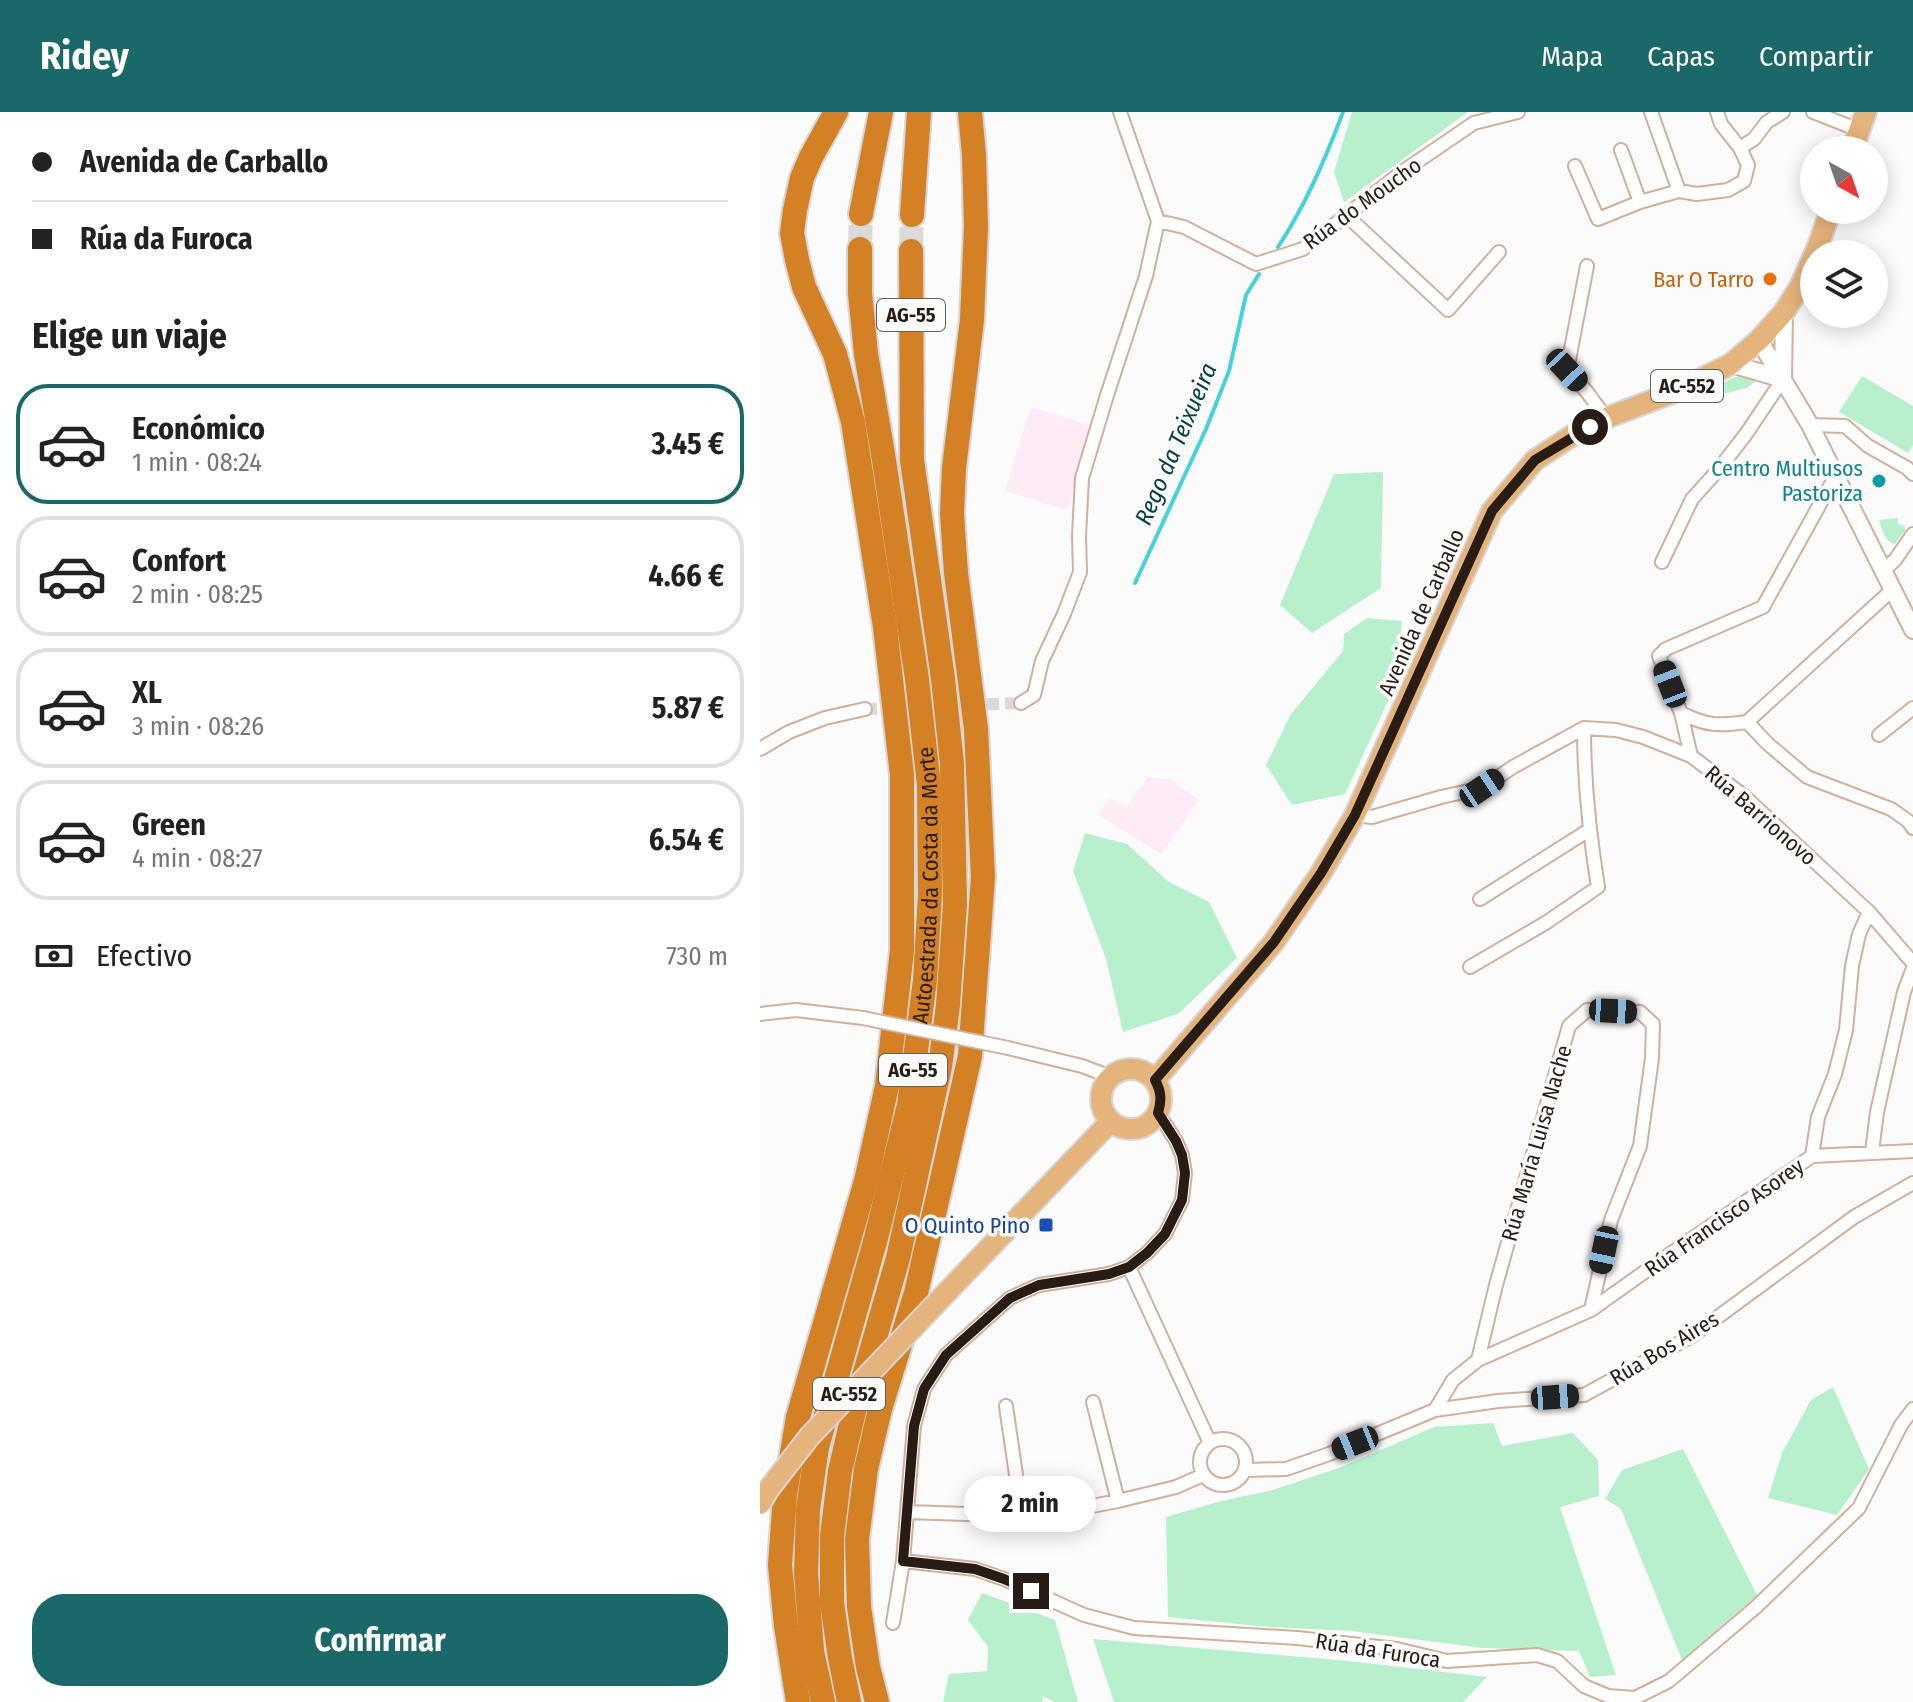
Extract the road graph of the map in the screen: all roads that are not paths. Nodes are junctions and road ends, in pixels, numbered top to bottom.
1 (836, 112) edge
2 (881, 112) edge
3 (919, 112) edge
4 (970, 112) edge
5 (1120, 112) edge
6 (1518, 112) edge
7 (1651, 112) edge
8 (1717, 112) edge
9 (1783, 112) edge
10 (1813, 112) edge
11 (1859, 131) edge
12 (1740, 148) junction
13 (1621, 150) dead end
14 (1575, 166) dead end
15 (1679, 191) junction
16 (1640, 202) junction
17 (861, 214) tunnel mouth
18 (912, 215) tunnel mouth
19 (1346, 215) junction
20 (1158, 221) junction
21 (860, 249) tunnel mouth
22 (911, 251) tunnel mouth
23 (1499, 252) dead end
24 (1587, 266) dead end
25 (1800, 287) edge
26 (1784, 312) junction
27 (1759, 340) junction
28 (1731, 364) junction
29 (1783, 379) junction
30 (1606, 418) junction
31 (1810, 425) junction
32 (1913, 474) edge
33 (1835, 477) junction
34 (1913, 534) edge
35 (1662, 562) dead end
36 (1883, 571) junction
37 (1892, 590) junction
38 (1913, 630) edge
39 (1021, 703) dead end
40 (1913, 708) edge
41 (865, 709) tunnel mouth
42 (1681, 713) junction
43 (1747, 722) junction
44 (1584, 728) junction
45 (1879, 735) dead end
46 (760, 749) edge
47 (1691, 756) junction
48 (1355, 815) junction
49 (1913, 828) edge
50 (1589, 830) junction
51 (1480, 899) dead end
52 (1869, 912) junction
53 (1913, 966) edge
54 (1470, 967) dead end
55 (760, 1014) edge
56 (1111, 1077) junction
57 (1155, 1080) junction
58 (1158, 1113) junction
59 (1111, 1121) junction
60 (1913, 1151) edge
61 (1872, 1152) junction
62 (1812, 1156) junction
63 (1913, 1183) edge
64 (1129, 1267) junction
65 (1591, 1310) junction
66 (1478, 1360) junction
67 (1093, 1402) dead end
68 (1006, 1406) dead end
69 (1913, 1409) edge
70 (1435, 1410) junction
71 (1210, 1443) junction
72 (1245, 1470) junction
73 (1203, 1475) junction
74 (1118, 1501) junction
75 (760, 1504) edge
76 (907, 1512) junction
77 (1022, 1516) junction
78 (903, 1561) junction
79 (893, 1623) dead end
80 (798, 1702) edge
81 (823, 1702) edge
82 (849, 1702) edge
83 (877, 1702) edge

1 - 80 highway
2 - 17 highway
3 - 18 highway
4 - 83 highway
5 - 20 street
6 - 19 street, Rúa do Moucho
7 - 15 street
8 - 12 street
9 - 12 street
10 - 11 street
12 - 15 street
13 - 16 street
14 - 16 street
15 - 16 street
19 - 20 street, Rúa do Moucho
19 - 23 street
20 - 39 street
21 - 81 highway, Autoestrada da Costa da Morte / AG-55
22 - 82 highway, Autoestrada da Costa da Morte / AG-55
24 - 30 street
25 - 26 main road, Avenida de Carballo / AC-552
26 - 27 main road, Avenida de Carballo / AC-552
26 - 29 street
27 - 28 main road, Avenida de Carballo / AC-552
27 - 29 street
28 - 29 street
28 - 30 main road, Avenida de Carballo / AC-552
29 - 31 street
29 - 35 street
30 - 48 main road, Avenida de Carballo / AC-552
31 - 32 street
31 - 33 street
33 - 36 street
33 - 42 street
34 - 36 street
36 - 37 street
37 - 38 street
37 - 43 street
40 - 45 street
41 - 46 street
42 - 43 street
42 - 47 street
43 - 49 street
44 - 47 street, Rúa Barrionovo
44 - 48 street
44 - 50 street
47 - 52 street, Rúa Barrionovo
48 - 57 main road, Avenida de Carballo / AC-552
50 - 51 street
50 - 54 street
52 - 53 street, Rúa Barrionovo
52 - 62 street
53 - 61 street
55 - 56 street, bridge
56 - 57 main road
56 - 59 main road
57 - 58 main road
58 - 59 main road
58 - 64 street
59 - 75 main road, AC-552, bridge
60 - 61 street, Rúa Francisco Asorey
61 - 62 street, Rúa Francisco Asorey
62 - 65 street, Rúa Francisco Asorey
63 - 70 street, Rúa Bos Aires
64 - 71 street
64 - 76 street
65 - 66 street, Rúa Francisco Asorey
65 - 66 street, Rúa María Luisa Nache
66 - 70 street, Rúa Francisco Asorey
67 - 74 street
68 - 77 street
69 - 78 street, Rúa da Furoca
70 - 72 street, Rúa Bos Aires
71 - 72 street
71 - 73 street
72 - 73 street
73 - 74 street
74 - 77 street
76 - 77 street
76 - 78 street
78 - 79 street

